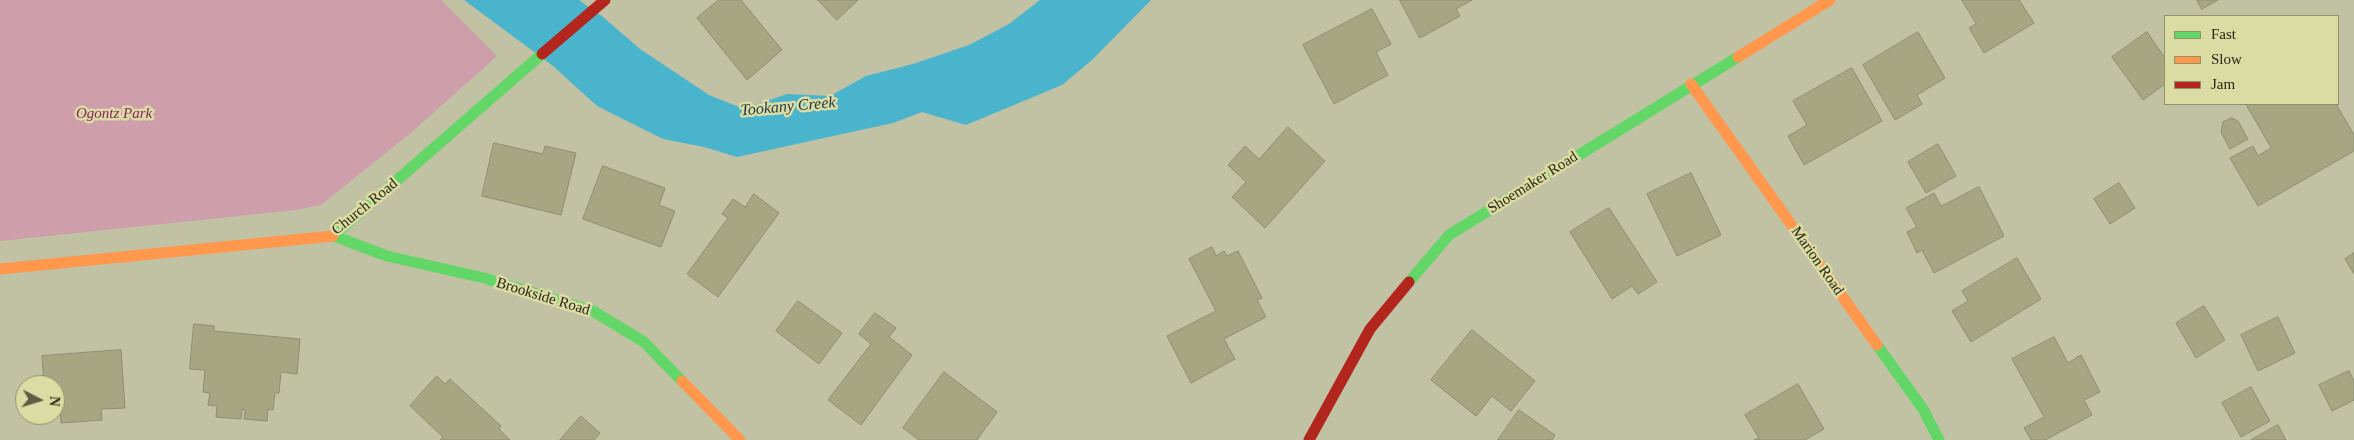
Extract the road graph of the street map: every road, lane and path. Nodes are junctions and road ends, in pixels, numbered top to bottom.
1 (605, 0) edge
2 (1830, 0) edge
3 (1691, 84) junction
4 (334, 236) junction
5 (0, 269) edge
6 (740, 440) edge
7 (1308, 440) edge
8 (1939, 440) edge

1 - 4 street, Church Road
2 - 3 street, Shoemaker Road
3 - 7 street, Shoemaker Road
3 - 8 street, Marion Road
4 - 5 street, Church Road
4 - 6 street, Brookside Road

